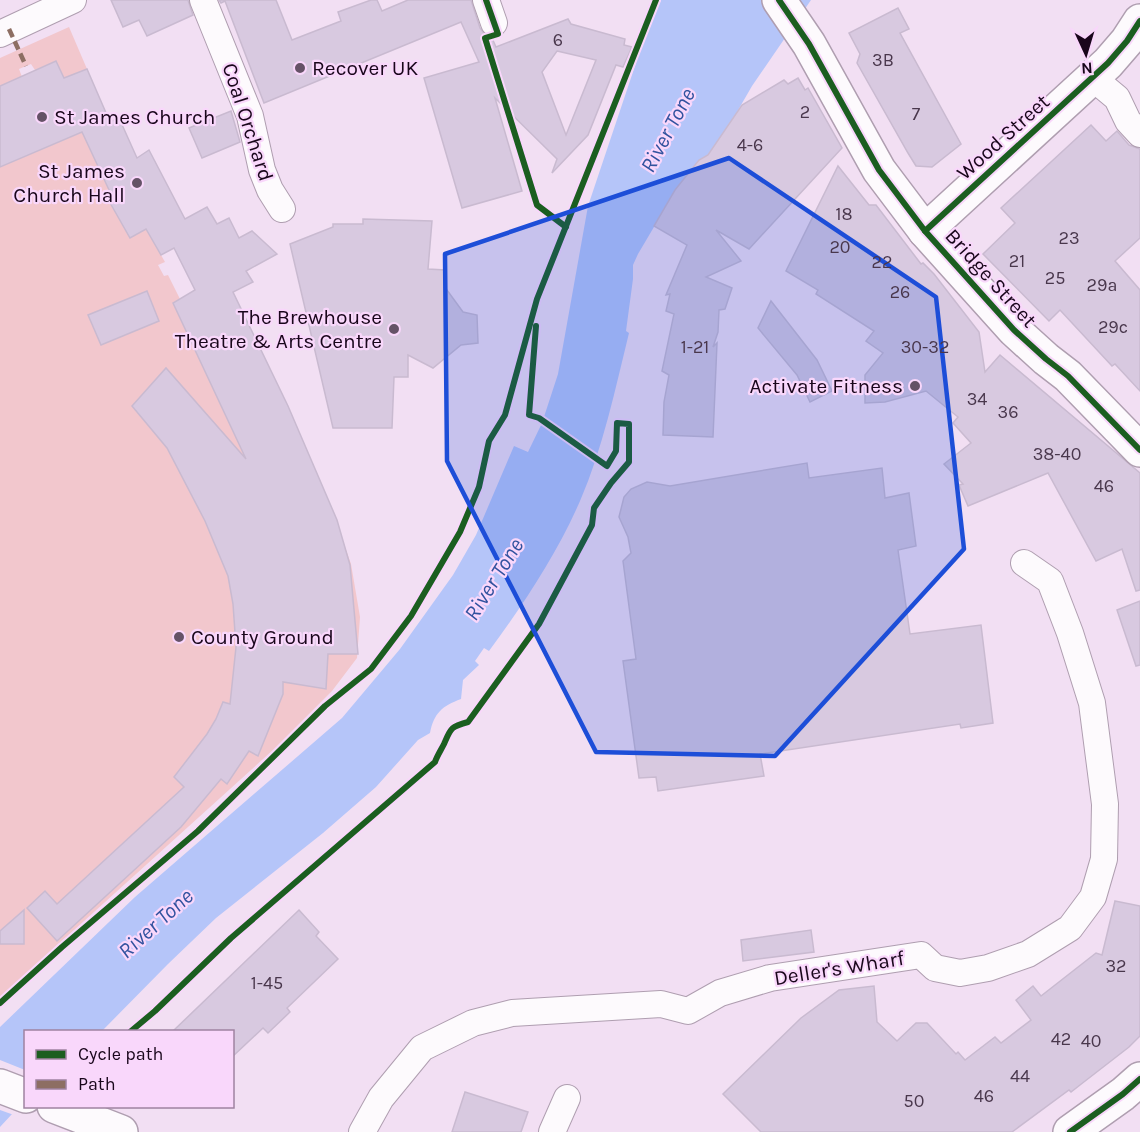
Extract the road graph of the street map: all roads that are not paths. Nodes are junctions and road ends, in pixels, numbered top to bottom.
1 (73, 0) edge
2 (203, 0) edge
3 (779, 0) edge
4 (0, 34) edge
5 (1136, 37) edge
6 (1093, 78) junction
7 (1140, 134) edge
8 (282, 209) dead end
9 (925, 231) junction
10 (1140, 450) edge
11 (1024, 563) dead end
12 (1140, 1079) edge
13 (0, 1086) edge
14 (24, 1095) edge
15 (567, 1098) dead end
16 (57, 1108) edge
17 (121, 1132) edge
18 (362, 1132) edge
19 (552, 1132) edge
20 (1070, 1132) edge

1 - 4 street
2 - 8 street, Coal Orchard
3 - 9 main road, Bridge Street
5 - 6 main road, Wood Street
6 - 7 street
6 - 9 main road, Wood Street
9 - 10 main road, Bridge Street
11 - 18 street, Deller's Wharf
12 - 20 main road
13 - 14 main road
15 - 19 street
16 - 17 main road

